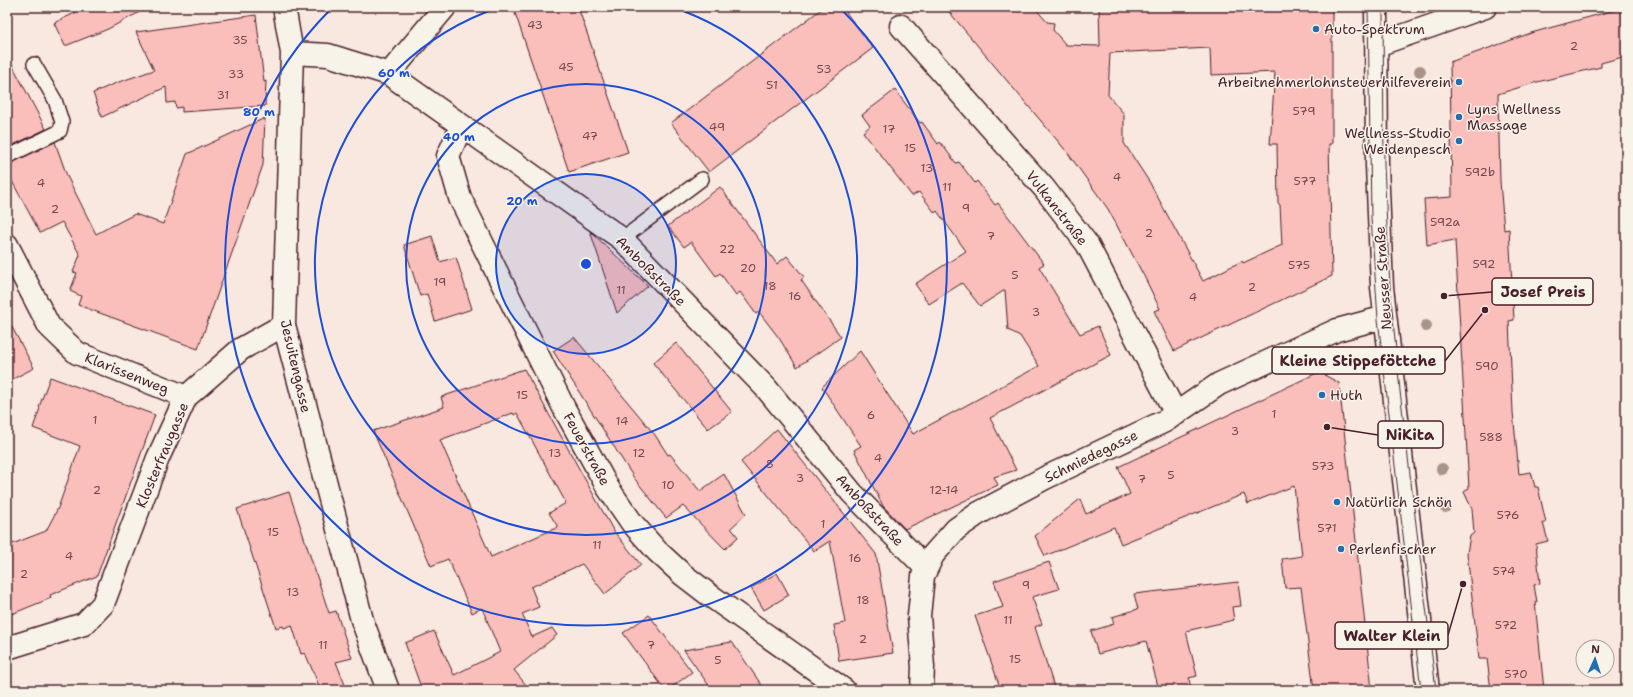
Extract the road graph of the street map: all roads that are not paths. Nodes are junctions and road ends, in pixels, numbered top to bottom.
1 (284, 7) edge
2 (445, 7) edge
3 (1376, 7) edge
4 (1485, 7) edge
5 (901, 26) dead end
6 (1377, 45) junction
7 (292, 53) junction
8 (34, 64) dead end
9 (389, 74) junction
10 (461, 126) junction
11 (7, 157) edge
12 (702, 179) dead end
13 (622, 239) junction
14 (7, 245) edge
15 (1385, 317) junction
16 (284, 325) junction
17 (186, 397) junction
18 (1176, 414) junction
19 (926, 568) junction
20 (7, 648) edge
21 (388, 690) edge
22 (844, 690) edge
23 (922, 690) edge
24 (1428, 690) edge

1 - 7 street, Jesuitengasse
2 - 9 street
3 - 6 street, Neusser Straße
4 - 6 street
5 - 18 street, Vulkanstraße
6 - 15 street, Neusser Straße
7 - 9 street, Amboßstraße
7 - 16 street, Jesuitengasse
8 - 11 lane
9 - 10 street, Amboßstraße
10 - 13 street, Amboßstraße
10 - 22 street, Feuerstraße
12 - 13 lane
13 - 19 street, Amboßstraße
14 - 17 street, Klarissenweg
15 - 18 street, Schmiedegasse
15 - 24 street, Neusser Straße
16 - 17 street, Klosterfraugasse
16 - 21 street, Jesuitengasse
17 - 20 street, Klosterfraugasse
18 - 19 street, Schmiedegasse
19 - 23 street, Schmiedegasse

